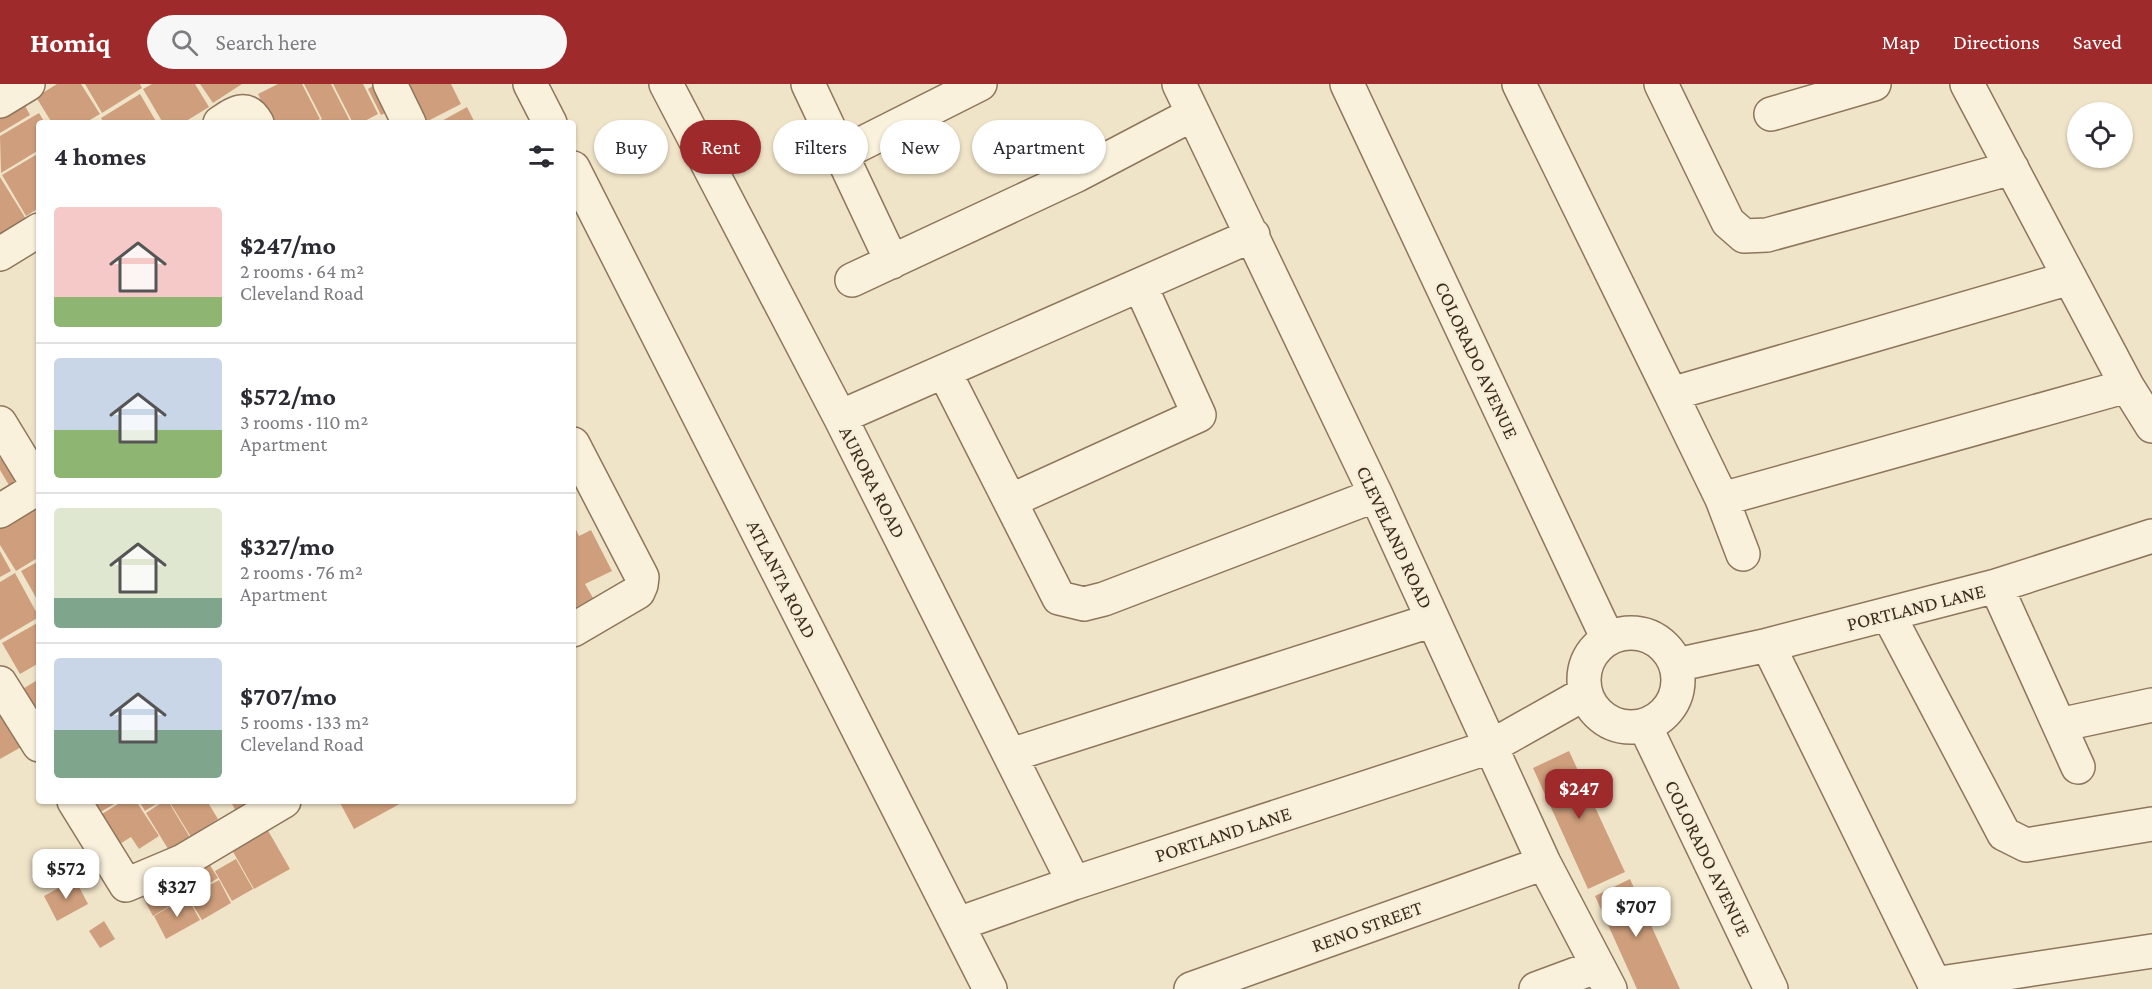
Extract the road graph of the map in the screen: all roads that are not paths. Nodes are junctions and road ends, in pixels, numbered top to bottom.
1 (28, 84) edge
2 (390, 84) edge
3 (530, 84) edge
4 (666, 84) edge
5 (808, 84) edge
6 (980, 84) edge
7 (1179, 84) edge
8 (1347, 84) edge
9 (1519, 84) edge
10 (1661, 84) edge
11 (1874, 84) edge
12 (1966, 84) edge
13 (1813, 92) edge
14 (0, 101) edge
15 (1193, 114) junction
16 (1771, 114) dead end
17 (225, 120) edge
18 (256, 120) edge
19 (408, 120) edge
20 (548, 120) edge
21 (825, 120) edge
22 (868, 140) edge
23 (2012, 168) junction
24 (576, 174) edge
25 (851, 174) edge
26 (36, 232) edge
27 (1253, 235) junction
28 (0, 254) edge
29 (892, 262) junction
30 (2070, 278) junction
31 (852, 280) dead end
32 (1140, 285) junction
33 (945, 373) junction
34 (2127, 386) junction
35 (1671, 394) junction
36 (840, 417) junction
37 (0, 423) edge
38 (2152, 426) edge
39 (576, 450) edge
40 (36, 482) edge
41 (36, 489) edge
42 (1376, 495) junction
43 (1722, 499) junction
44 (1010, 501) junction
45 (0, 510) edge
46 (2152, 536) edge
47 (1743, 554) dead end
48 (1996, 586) junction
49 (1887, 614) junction
50 (1433, 620) junction
51 (576, 628) edge
52 (1607, 637) junction
53 (1768, 645) junction
54 (1677, 665) junction
55 (0, 683) edge
56 (1584, 694) junction
57 (2152, 705) edge
58 (2059, 725) junction
59 (1645, 726) junction
60 (36, 740) edge
61 (1490, 747) junction
62 (1011, 755) junction
63 (2078, 767) dead end
64 (76, 804) edge
65 (279, 804) edge
66 (2152, 824) edge
67 (1544, 862) junction
68 (1074, 883) junction
69 (958, 924) junction
70 (2152, 951) edge
71 (1604, 977) edge
72 (1936, 986) edge
73 (990, 989) edge
74 (1191, 989) edge
75 (1536, 989) edge
76 (1771, 989) edge

1 - 14 street
2 - 19 street
3 - 20 street
4 - 36 street, AURORA ROAD
5 - 21 street
6 - 22 street
7 - 15 street, CLEVELAND ROAD
8 - 52 street, COLORADO AVENUE
9 - 35 street
10 - 23 street
11 - 13 street
12 - 23 street
13 - 16 street
15 - 27 street, CLEVELAND ROAD
15 - 29 street
17 - 18 street
23 - 30 street
24 - 69 street, ATLANTA ROAD
25 - 29 street
26 - 28 street
27 - 32 street
27 - 42 street, CLEVELAND ROAD
29 - 31 street
30 - 34 street
30 - 35 street
32 - 33 street
32 - 44 street
33 - 36 street
33 - 44 street
34 - 38 street
34 - 43 street
35 - 43 street
36 - 62 street, AURORA ROAD
37 - 40 street
39 - 51 street
41 - 45 street
42 - 44 street
42 - 50 street, CLEVELAND ROAD
43 - 47 street
46 - 48 street, PORTLAND LANE
48 - 49 street, PORTLAND LANE
48 - 58 street
49 - 53 street, PORTLAND LANE
49 - 66 street
50 - 61 street, CLEVELAND ROAD
50 - 62 street
52 - 54 street
52 - 56 street
53 - 54 street, PORTLAND LANE
53 - 72 street
54 - 59 street
55 - 60 street
56 - 59 street
56 - 61 street, PORTLAND LANE
57 - 58 street
58 - 63 street
59 - 76 street, COLORADO AVENUE
61 - 67 street, CLEVELAND ROAD
61 - 68 street, PORTLAND LANE
62 - 68 street, AURORA ROAD
64 - 65 street
67 - 71 street, CLEVELAND ROAD
67 - 74 street, RENO STREET
68 - 69 street, PORTLAND LANE
69 - 73 street, ATLANTA ROAD
70 - 72 street
71 - 75 street

